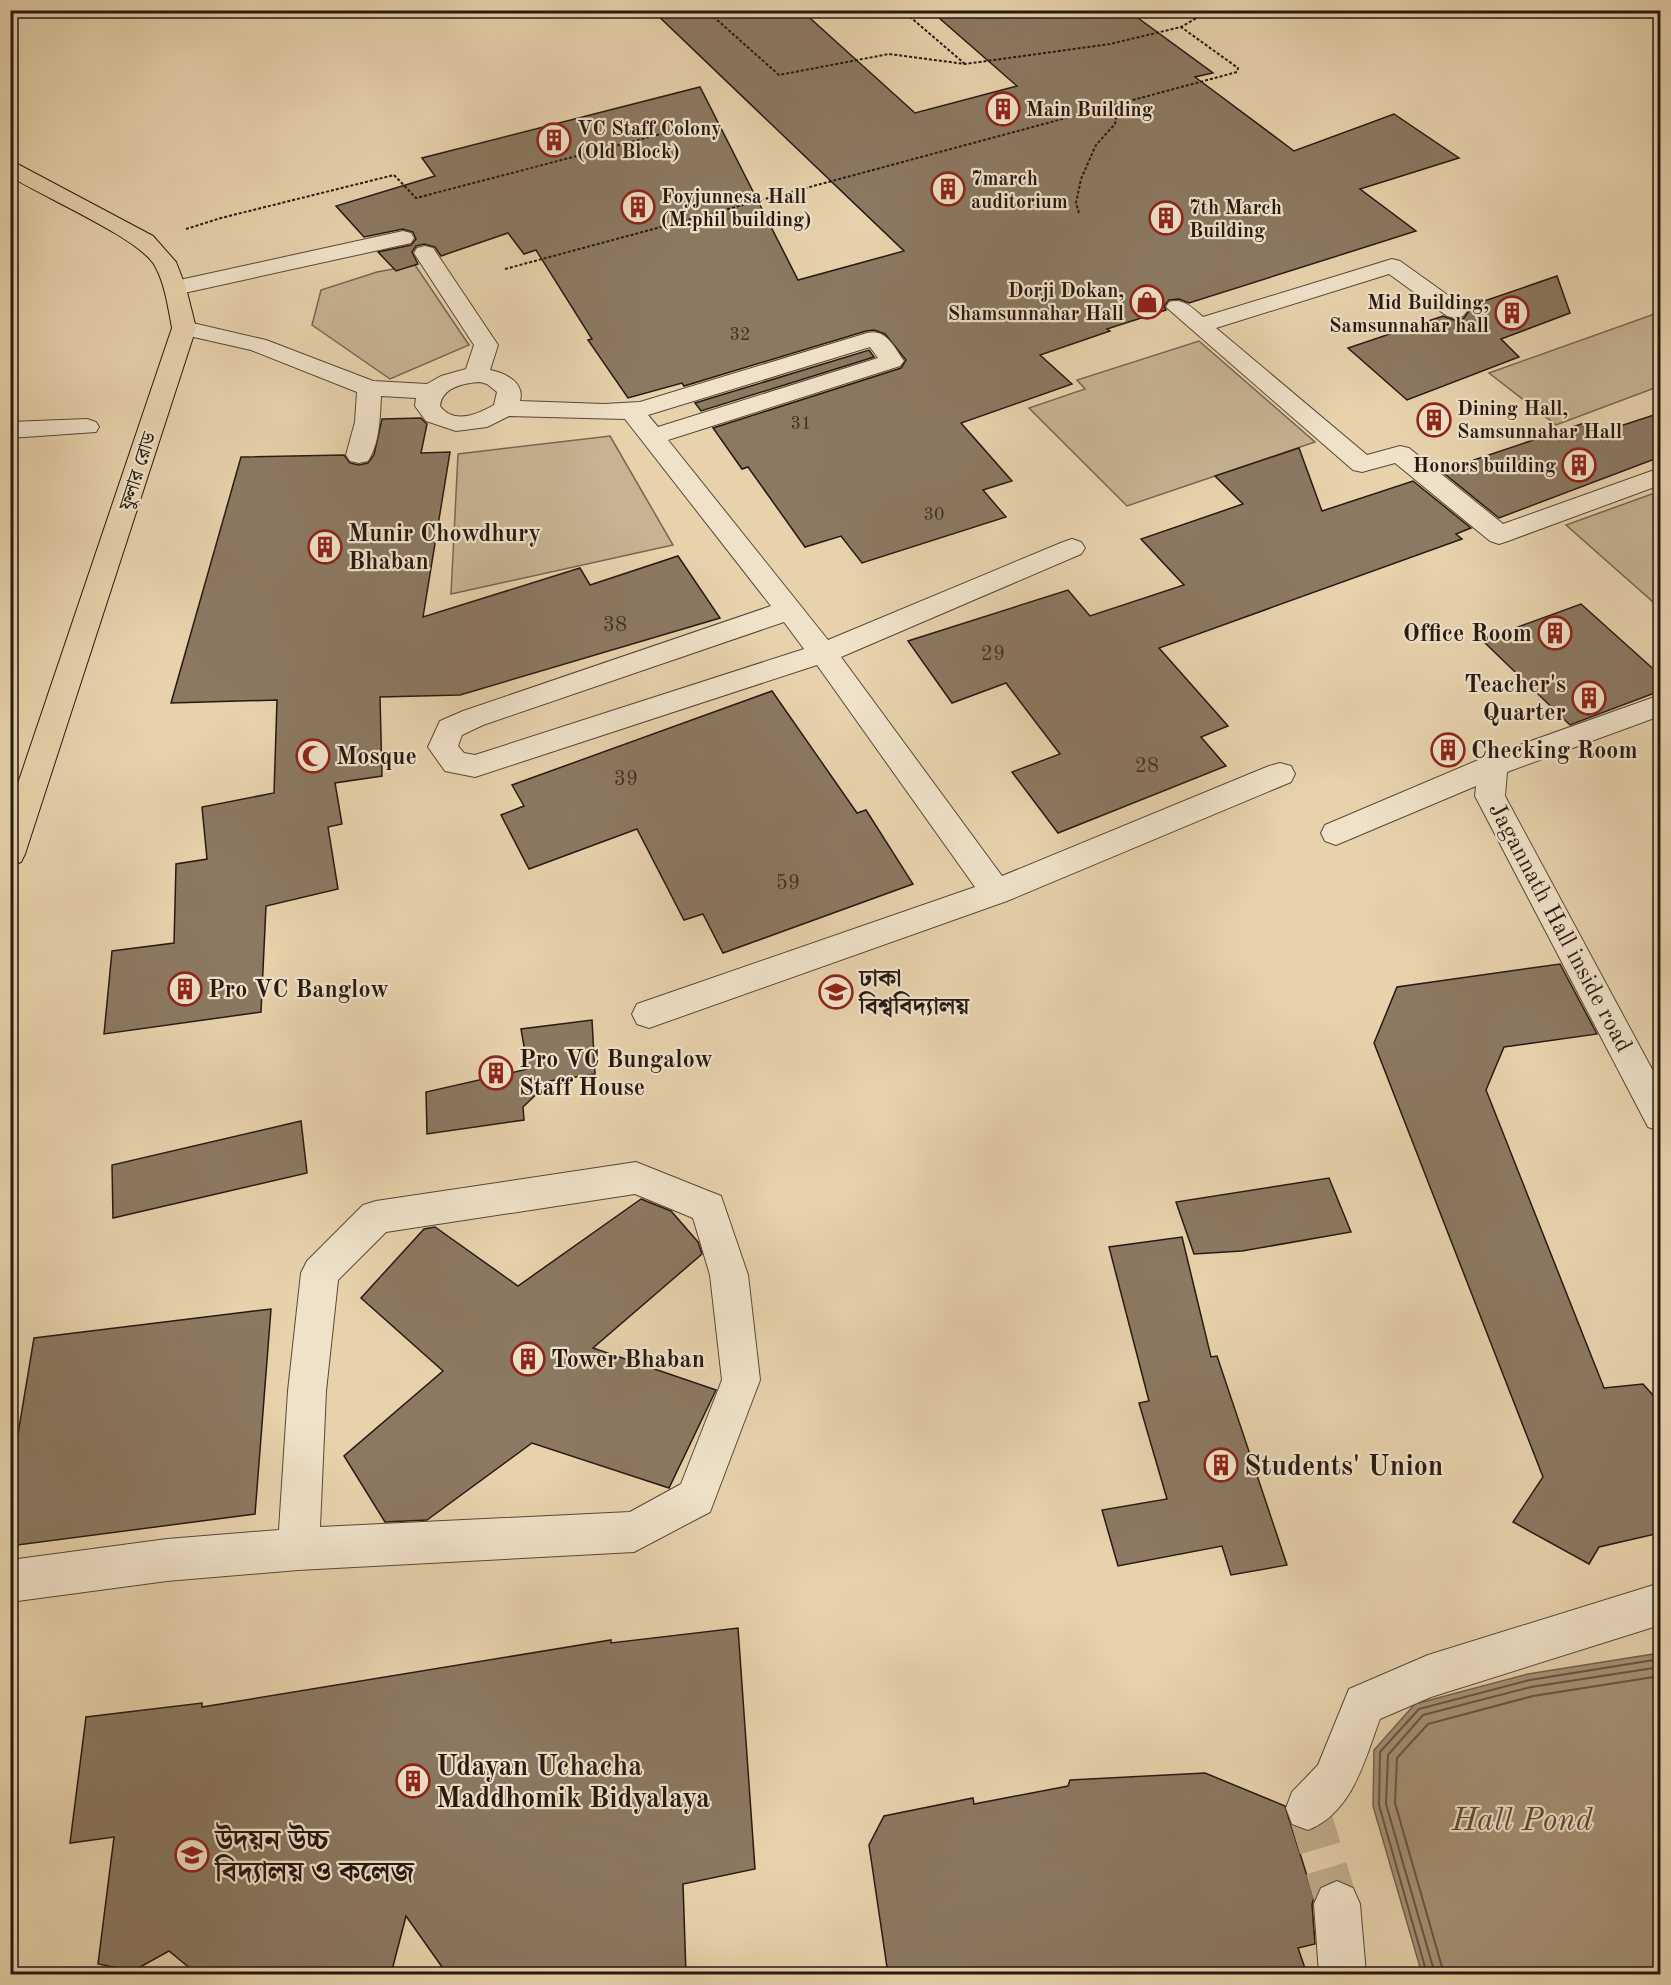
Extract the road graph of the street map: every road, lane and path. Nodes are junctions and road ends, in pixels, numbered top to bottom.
1 (706, 10) edge
2 (902, 10) edge
3 (1210, 10) edge
4 (1181, 27) junction
5 (965, 64) junction
6 (1118, 105) junction
7 (688, 127) dead end
8 (10, 166) edge
9 (1079, 213) dead end
10 (403, 238) dead end
11 (145, 241) junction
12 (425, 253) dead end
13 (505, 269) dead end
14 (1274, 276) dead end
15 (175, 288) junction
16 (1300, 296) junction
17 (1177, 307) dead end
18 (1455, 311) dead end
19 (1200, 326) junction
20 (184, 328) junction
21 (476, 375) junction
22 (369, 388) junction
23 (432, 392) junction
24 (503, 410) junction
25 (632, 411) junction
26 (87, 427) dead end
27 (10, 430) edge
28 (652, 436) junction
29 (359, 455) dead end
30 (1660, 476) edge
31 (1072, 548) dead end
32 (790, 610) junction
33 (823, 653) junction
34 (1660, 705) edge
35 (1493, 766) junction
36 (1280, 774) dead end
37 (1336, 833) dead end
38 (10, 854) edge
39 (996, 892) junction
40 (649, 1014) dead end
41 (1660, 1116) edge
42 (298, 1549) junction
43 (10, 1581) edge
44 (1660, 1604) edge
45 (1308, 1808) dead end
46 (1337, 1904) tunnel mouth
47 (1343, 1974) edge

1 - 5 path
2 - 5 path
3 - 4 path
4 - 5 path
4 - 6 path
6 - 9 path
6 - 13 path
7 - 11 path
8 - 11 main road
10 - 15 street
11 - 15 main road
12 - 21 street
14 - 16 street
15 - 20 main road
16 - 18 street
16 - 19 street
17 - 19 street
19 - 30 street
20 - 22 street
20 - 38 main road, ফুলার রোড
21 - 23 street
21 - 24 street
22 - 23 street
22 - 29 street
23 - 24 street
24 - 25 street
25 - 28 street
25 - 28 street
26 - 27 street
28 - 32 street
31 - 33 street
32 - 33 street
32 - 33 street
33 - 39 street
34 - 35 street, Jagannath Hall inside road
35 - 37 street
35 - 41 street, Jagannath Hall inside road
36 - 39 street
39 - 40 street
42 - 42 street
42 - 43 street
44 - 45 street
46 - 47 street

